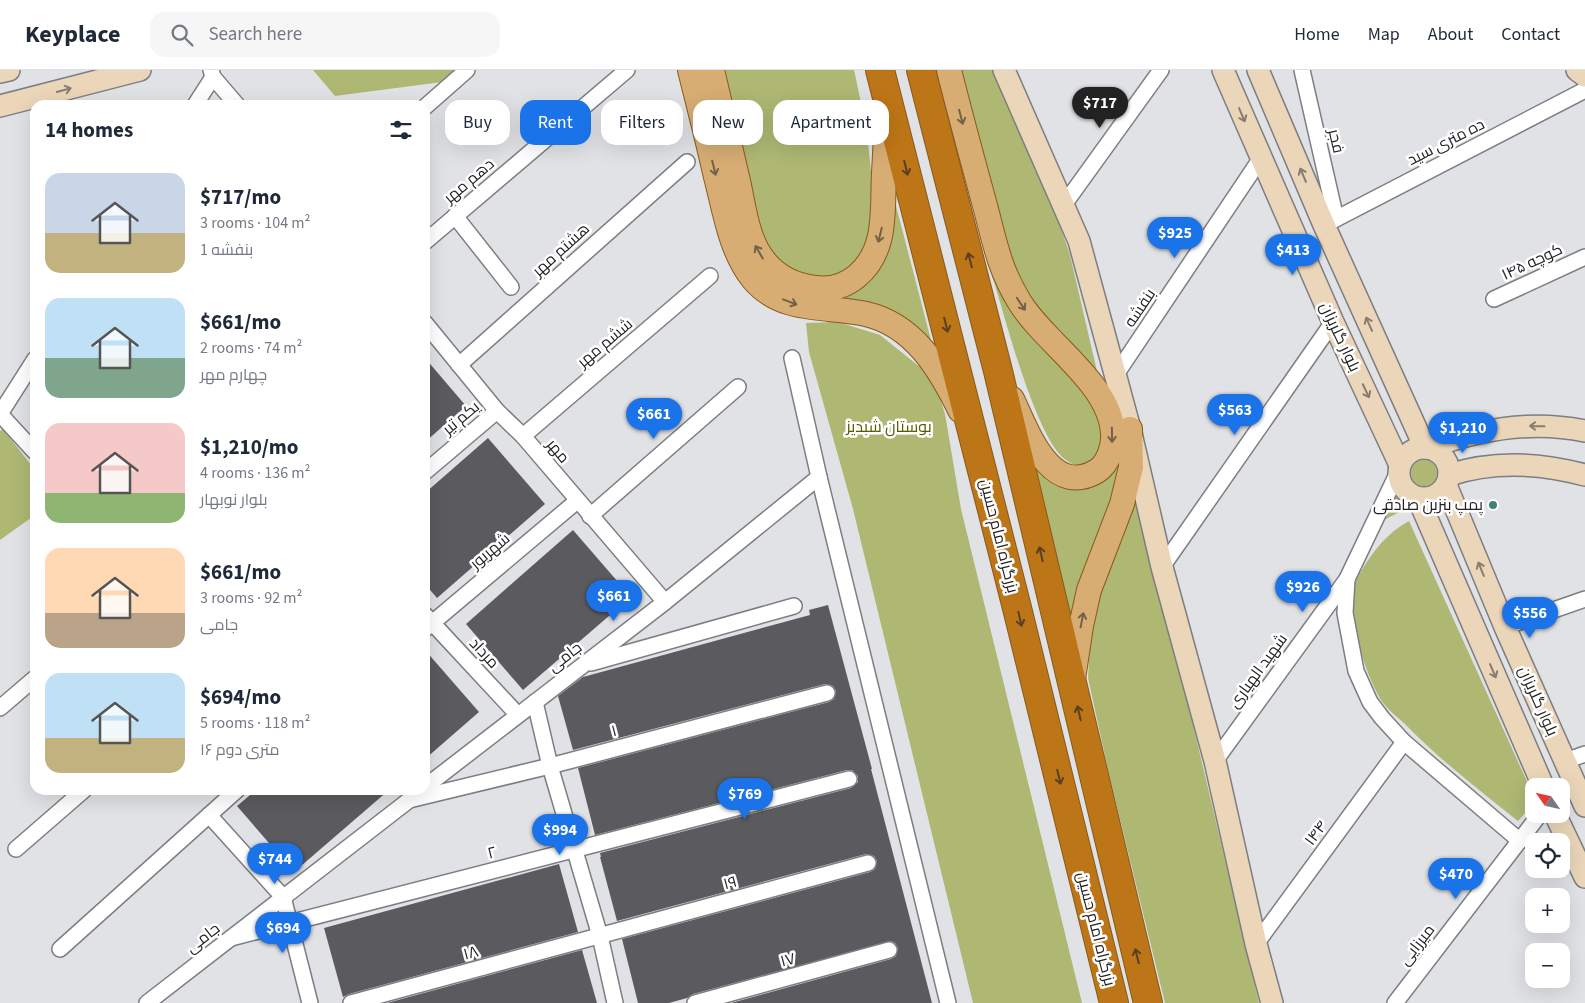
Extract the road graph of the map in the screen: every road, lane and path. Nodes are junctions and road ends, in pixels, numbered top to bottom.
1 (9, 70) edge
2 (140, 70) edge
3 (467, 70) edge
4 (627, 70) edge
5 (690, 70) edge
6 (712, 70) edge
7 (880, 70) edge
8 (921, 70) edge
9 (949, 70) edge
10 (1161, 70) edge
11 (1223, 70) edge
12 (1258, 70) edge
13 (1302, 70) edge
14 (1577, 70) edge
15 (1005, 71) edge
16 (0, 72) edge
17 (212, 74) edge
18 (1585, 76) edge
19 (1585, 90) edge
20 (198, 100) edge
21 (233, 100) edge
22 (888, 100) edge
23 (430, 103) edge
24 (889, 104) edge
25 (0, 106) edge
26 (886, 145) edge
27 (1260, 158) junction
28 (687, 162) dead end
29 (1063, 206) junction
30 (455, 216) junction
31 (1330, 222) junction
32 (430, 238) edge
33 (1585, 257) edge
34 (710, 276) dead end
35 (511, 288) dead end
36 (1494, 299) dead end
37 (1333, 322) junction
38 (430, 329) edge
39 (792, 358) dead end
40 (459, 365) junction
41 (30, 367) edge
42 (998, 371) junction
43 (1115, 376) junction
44 (738, 387) dead end
45 (498, 411) junction
46 (0, 414) edge
47 (1130, 429) junction
48 (1585, 431) edge
49 (523, 436) junction
50 (30, 447) edge
51 (977, 447) junction
52 (1426, 448) junction
53 (1400, 467) junction
54 (430, 468) edge
55 (1585, 475) edge
56 (819, 477) junction
57 (1448, 480) junction
58 (1418, 498) junction
59 (577, 501) junction
60 (590, 516) junction
61 (1162, 567) junction
62 (1346, 579) junction
63 (1585, 599) edge
64 (664, 602) junction
65 (794, 606) dead end
66 (430, 620) edge
67 (430, 625) edge
68 (1505, 627) junction
69 (582, 665) junction
70 (30, 682) edge
71 (1072, 686) junction
72 (827, 693) dead end
73 (535, 702) junction
74 (0, 708) edge
75 (518, 715) junction
76 (1404, 742) junction
77 (1585, 754) edge
78 (1215, 761) junction
79 (1565, 761) junction
80 (550, 766) junction
81 (1540, 778) edge
82 (849, 779) dead end
83 (430, 783) edge
84 (78, 795) edge
85 (231, 795) edge
86 (416, 795) edge
87 (430, 795) edge
88 (430, 795) edge
89 (409, 800) junction
90 (1585, 806) edge
91 (209, 814) junction
92 (1533, 823) edge
93 (1559, 823) edge
94 (1520, 841) junction
95 (16, 849) dead end
96 (574, 850) junction
97 (868, 863) dead end
98 (1585, 877) edge
99 (283, 897) junction
100 (290, 923) junction
101 (600, 936) junction
102 (231, 938) junction
103 (1256, 944) junction
104 (60, 949) dead end
105 (889, 950) dead end
106 (147, 1003) edge
107 (310, 1003) edge
108 (351, 1003) edge
109 (615, 1003) edge
110 (695, 1003) edge
111 (948, 1003) edge
112 (1114, 1003) edge
113 (1148, 1003) edge
114 (1272, 1003) edge
115 (1395, 1003) edge

1 - 16 main road
25 -> 2 main road
3 - 23 street
4 - 30 street, دهم مهر
5 -> 51 main road
26 -> 6 main road
7 - 22 highway, بزرگراه امام حسین
42 -> 8 highway, بزرگراه امام حسین
9 -> 42 main road
10 - 29 street
11 -> 27 main road, بلوار گلریزان
31 -> 12 main road, بلوار گلریزان
13 - 31 street, فجر
14 - 18 main road
15 - 29 main road
17 - 20 street
17 - 21 street
19 - 31 street, ده متری سید
24 -> 51 highway, بزرگراه امام حسین
27 - 37 main road, بلوار گلریزان
27 - 43 street, بنفشه
28 - 40 street, هشتم مهر
29 - 43 main road
30 - 32 street, دهم مهر
30 - 35 street
52 -> 31 main road, بلوار گلریزان
33 - 36 street, کوچه ۱۴۵
34 - 49 street, ششم مهر
37 -> 53 main road, بلوار گلریزان
37 - 61 street
38 - 40 street, مهر
39 - 56 street
40 - 45 street, مهر
41 - 46 street
71 -> 42 highway, بزرگراه امام حسین
43 - 47 main road
44 - 60 street
45 - 49 street, مهر
45 - 54 street, یکم تیر
46 - 50 street
47 - 61 main road
71 -> 47 main road
48 -> 52 main road
49 - 59 street, مهر
51 -> 112 highway, بزرگراه امام حسین
52 - 53 main road
52 - 57 main road
53 - 58 main road
53 - 62 street, شهید الهیاری
55 - 57 main road
56 - 64 street, جامی
56 - 111 street
57 - 58 main road
68 -> 57 main road, بلوار گلریزان
58 -> 81 main road, بلوار گلریزان
59 - 60 street, مهر
59 - 66 street, شهریور
60 - 64 street, مهر
61 - 78 main road
62 - 76 street
62 - 78 street, شهید الهیاری
63 - 68 street
64 - 69 street, جامی
65 - 69 street
67 - 75 street, مرداد
68 - 79 main road, بلوار گلریزان
69 - 73 street, جامی
70 - 74 street
113 -> 71 highway, بزرگراه امام حسین
72 - 80 street, ۱
73 - 75 street, جامی
73 - 80 street
75 - 83 street, جامی
76 - 94 street
76 - 103 street, ۱۴۴
77 - 79 street
78 - 103 main road
79 - 90 main road, بلوار گلریزان
80 - 87 street, ۱
80 - 96 street
82 - 96 street, ۲
84 - 95 street
85 - 91 street
86 - 89 street, جامی
88 - 89 street, ۱
89 - 99 street, جامی
91 - 99 street
91 - 104 street
92 - 94 street, میرزایی
93 - 98 main road
94 - 115 street, میرزایی
96 - 100 street, ۲
96 - 101 street
97 - 101 street, ۱۹
99 - 100 street
99 - 102 street, جامی
100 - 102 street, ۲
100 - 107 street
101 - 108 street, ۱۸
101 - 109 street
102 - 106 street, جامی
103 - 114 main road
105 - 110 street, ۱۷

